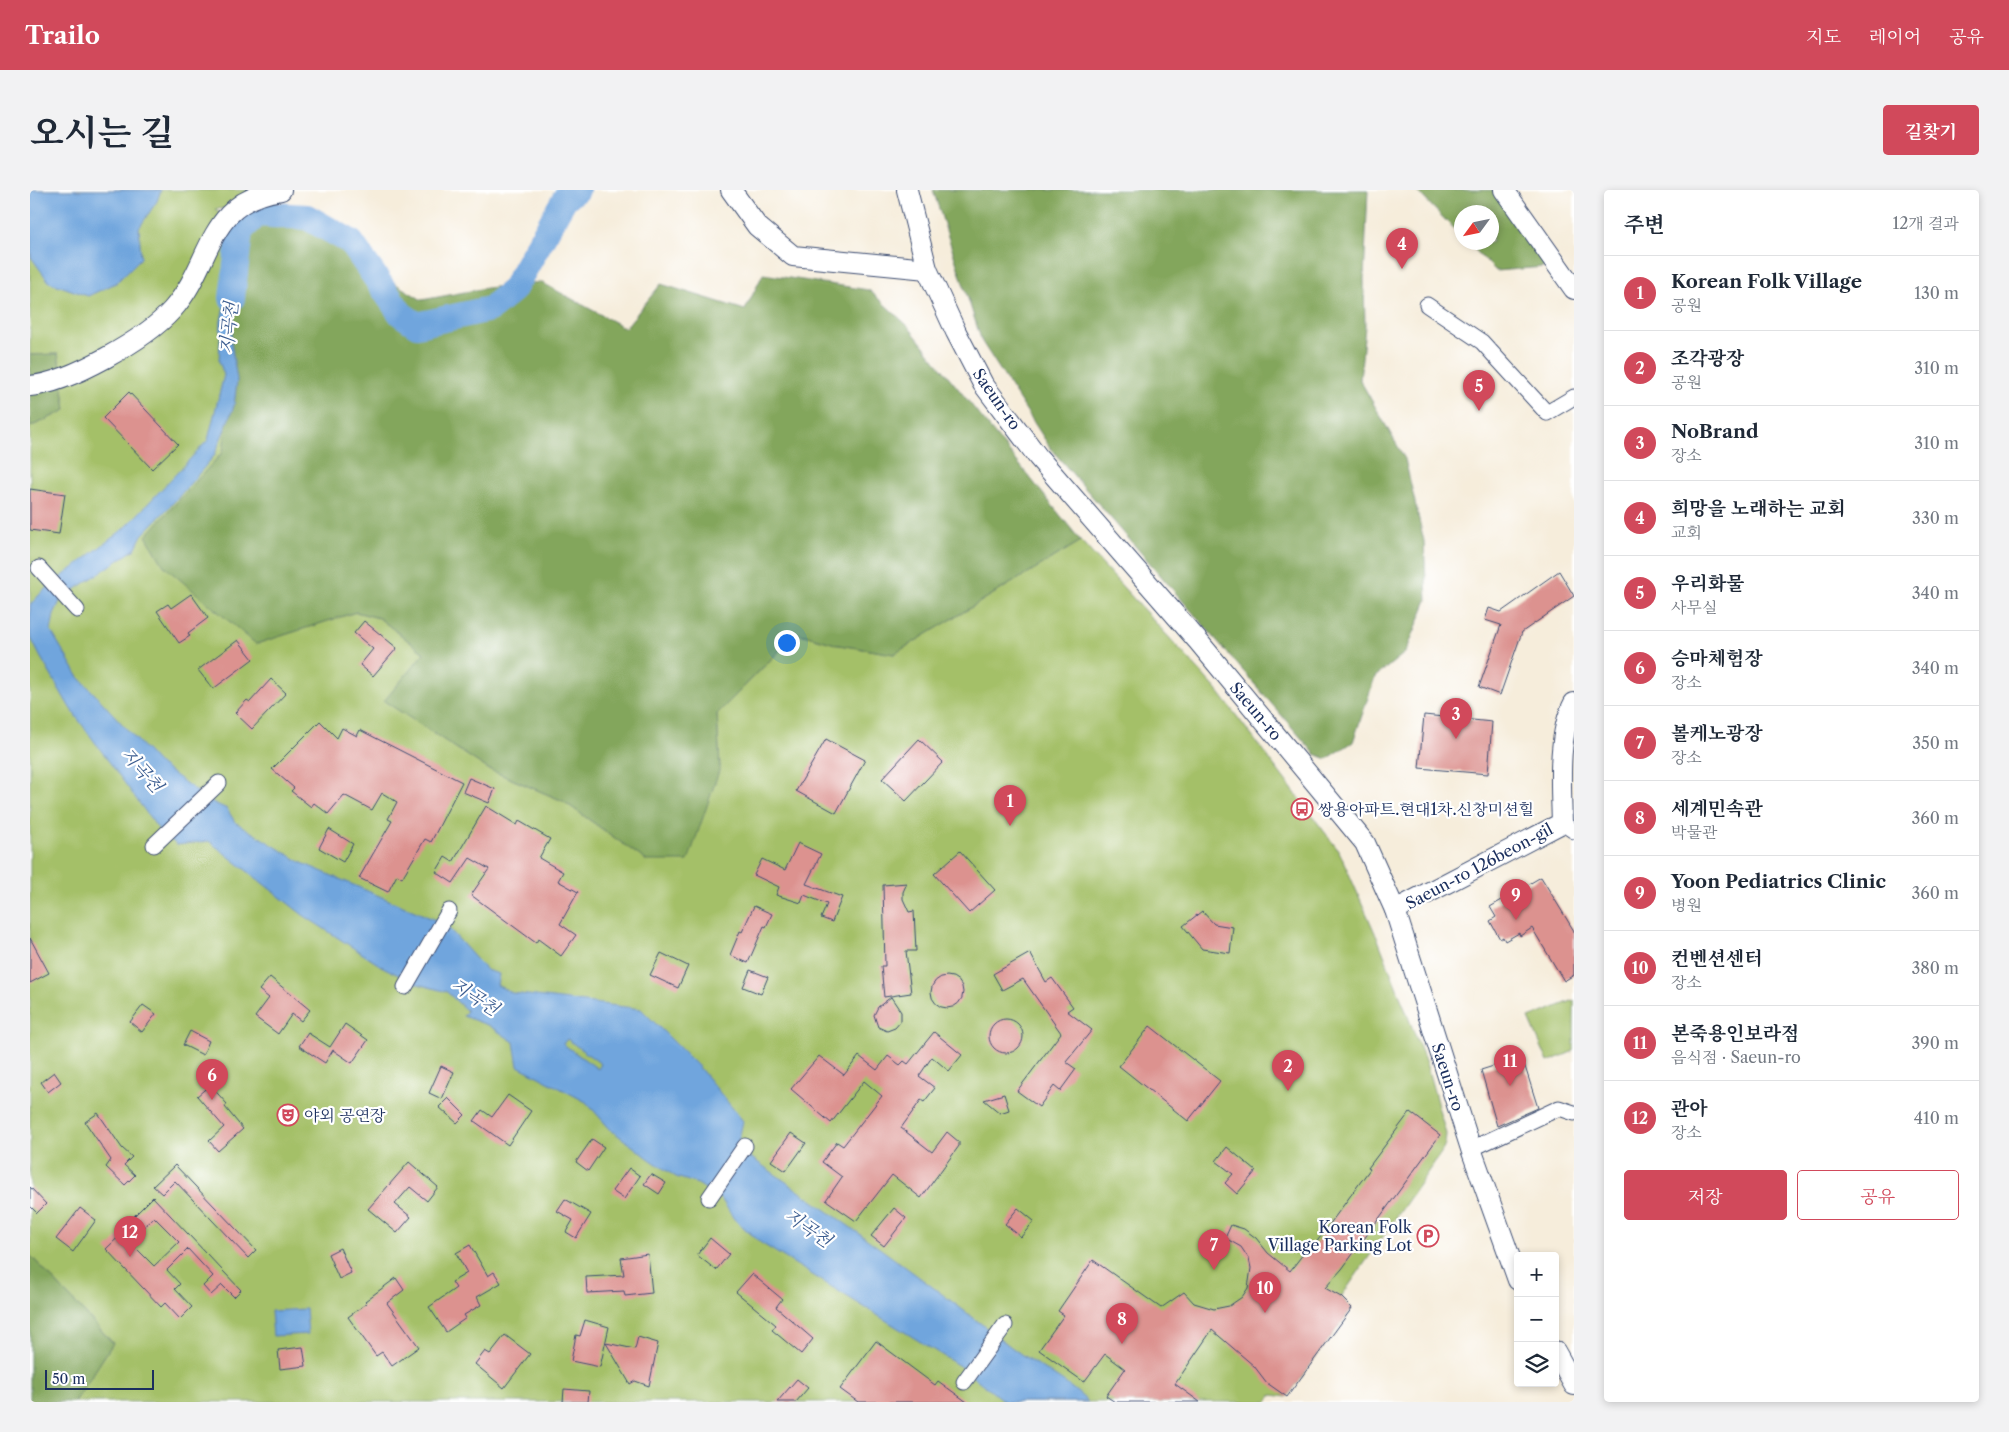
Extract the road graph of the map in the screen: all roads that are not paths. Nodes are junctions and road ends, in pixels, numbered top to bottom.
1 (281, 190) edge
2 (731, 190) edge
3 (907, 190) edge
4 (1504, 190) edge
5 (927, 269) junction
6 (1574, 289) edge
7 (1427, 305) dead end
8 (30, 386) edge
9 (1574, 397) edge
10 (39, 568) dead end
11 (77, 610) dead end
12 (1574, 702) edge
13 (219, 783) dead end
14 (1568, 827) edge
15 (154, 845) dead end
16 (1395, 910) junction
17 (449, 911) dead end
18 (404, 987) dead end
19 (1574, 1113) edge
20 (745, 1146) dead end
21 (1471, 1149) junction
22 (709, 1198) dead end
23 (1514, 1269) edge
24 (1005, 1325) dead end
25 (1559, 1358) edge
26 (964, 1382) dead end
27 (1574, 1385) edge

1 - 8 main road
2 - 5 main road
3 - 5 main road, Saeun-ro
4 - 6 main road
5 - 16 main road, Saeun-ro
7 - 9 street
10 - 11 street
12 - 14 main road, Saeun-ro 126beon-gil
13 - 15 street
14 - 16 main road, Saeun-ro 126beon-gil
16 - 21 main road, Saeun-ro
17 - 18 street
19 - 21 street
20 - 22 street
21 - 23 main road, Saeun-ro
24 - 26 street
25 - 27 main road

